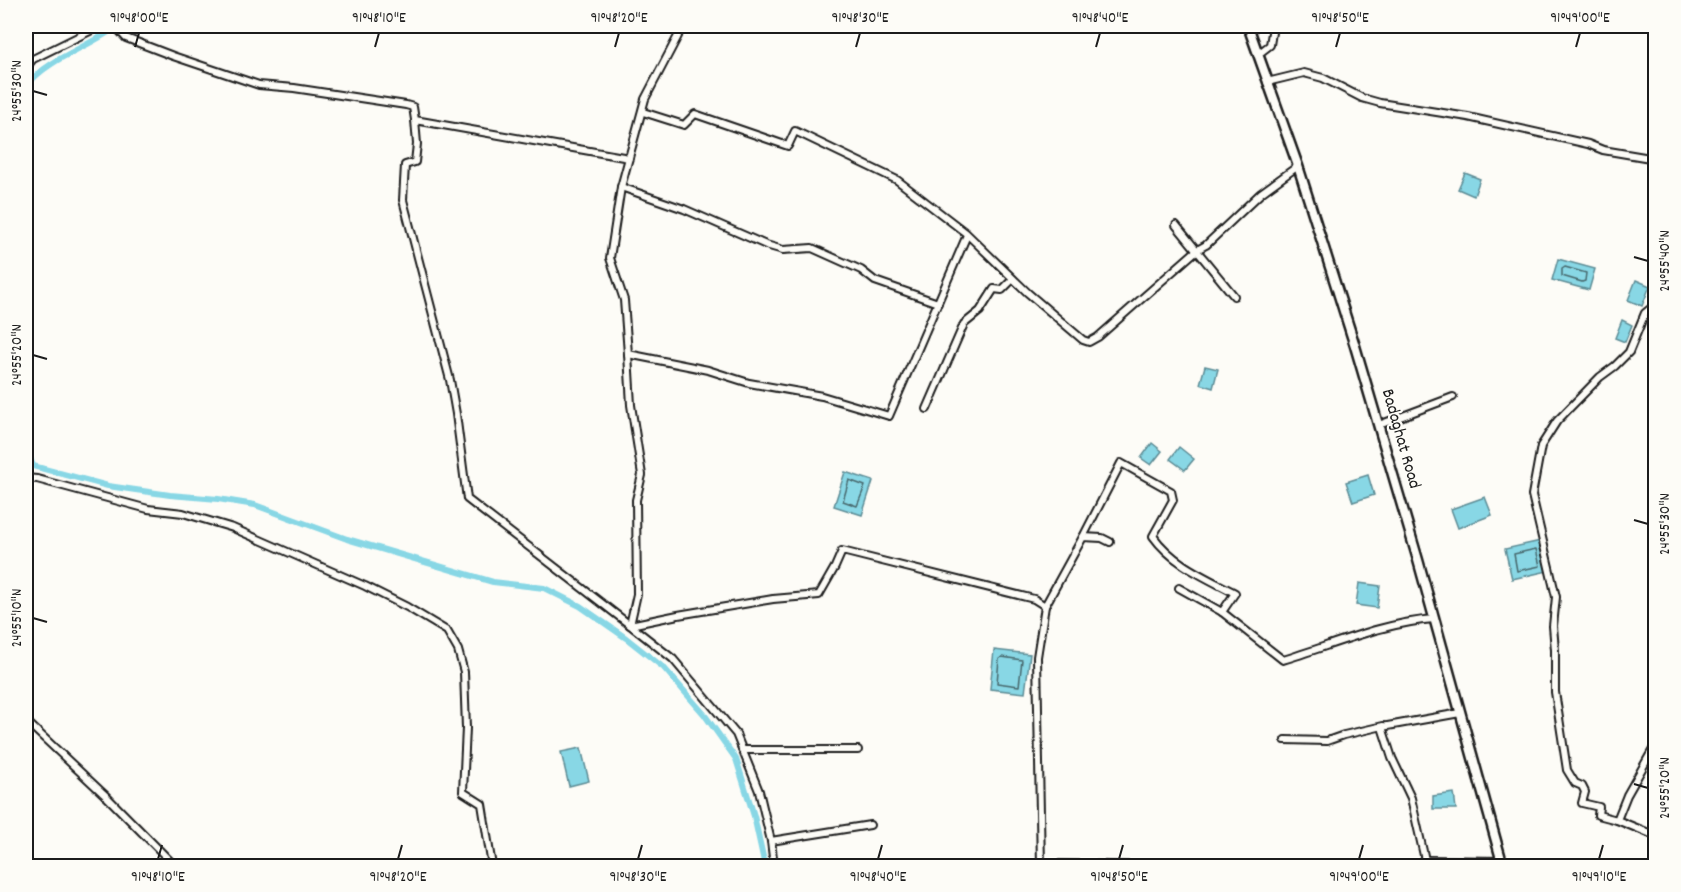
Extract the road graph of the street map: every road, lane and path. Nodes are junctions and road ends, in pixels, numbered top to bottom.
1 (100, 26) edge
2 (115, 26) edge
3 (681, 26) edge
4 (1248, 26) edge
5 (1273, 26) edge
6 (1257, 55) junction
7 (26, 68) edge
8 (1267, 82) junction
9 (643, 112) junction
10 (415, 120) junction
11 (629, 158) junction
12 (1656, 159) edge
13 (1298, 166) junction
14 (621, 187) junction
15 (1176, 225) dead end
16 (967, 234) junction
17 (1197, 250) junction
18 (1013, 279) junction
19 (1234, 296) dead end
20 (938, 303) junction
21 (1656, 304) edge
22 (628, 354) junction
23 (1453, 397) dead end
24 (927, 410) dead end
25 (1379, 425) junction
26 (26, 478) edge
27 (1083, 537) junction
28 (1110, 542) dead end
29 (1179, 588) dead end
30 (1045, 606) junction
31 (1222, 612) junction
32 (1434, 619) junction
33 (630, 626) junction
34 (1460, 713) junction
35 (28, 723) edge
36 (1383, 726) junction
37 (26, 736) edge
38 (1285, 740) dead end
39 (1656, 744) edge
40 (742, 750) junction
41 (858, 750) dead end
42 (1617, 820) junction
43 (870, 825) dead end
44 (1656, 836) edge
45 (771, 841) junction
46 (1425, 864) edge
47 (1503, 864) edge
48 (1041, 866) edge
49 (175, 867) edge
50 (492, 867) edge
51 (774, 867) edge
52 (1158, 867) edge
53 (1405, 867) edge

1 - 7 street
2 - 10 street
3 - 9 street
4 - 6 main road, Badaghat Road
5 - 6 street
6 - 8 main road, Badaghat Road
8 - 12 street
8 - 13 main road, Badaghat Road
9 - 11 street
9 - 16 street
10 - 11 street
10 - 33 street
11 - 14 street
13 - 17 street
13 - 25 main road, Badaghat Road
14 - 20 street
14 - 22 street
15 - 17 street
16 - 18 street
16 - 20 street
17 - 18 street
17 - 19 street
18 - 24 street
20 - 22 street
21 - 42 street
22 - 33 street
23 - 25 street
25 - 32 main road, Badaghat Road
26 - 50 street
27 - 28 street
27 - 30 street
27 - 31 street
29 - 31 street
30 - 33 street
30 - 48 street
31 - 32 street
32 - 34 main road, Badaghat Road
33 - 40 street
34 - 36 street
34 - 47 main road, Badaghat Road
35 - 37 street
35 - 49 street
36 - 38 street
36 - 46 street
39 - 42 street
40 - 41 street
40 - 45 street
42 - 44 street
43 - 45 street
45 - 51 street
46 - 47 street
46 - 53 street
48 - 52 street

